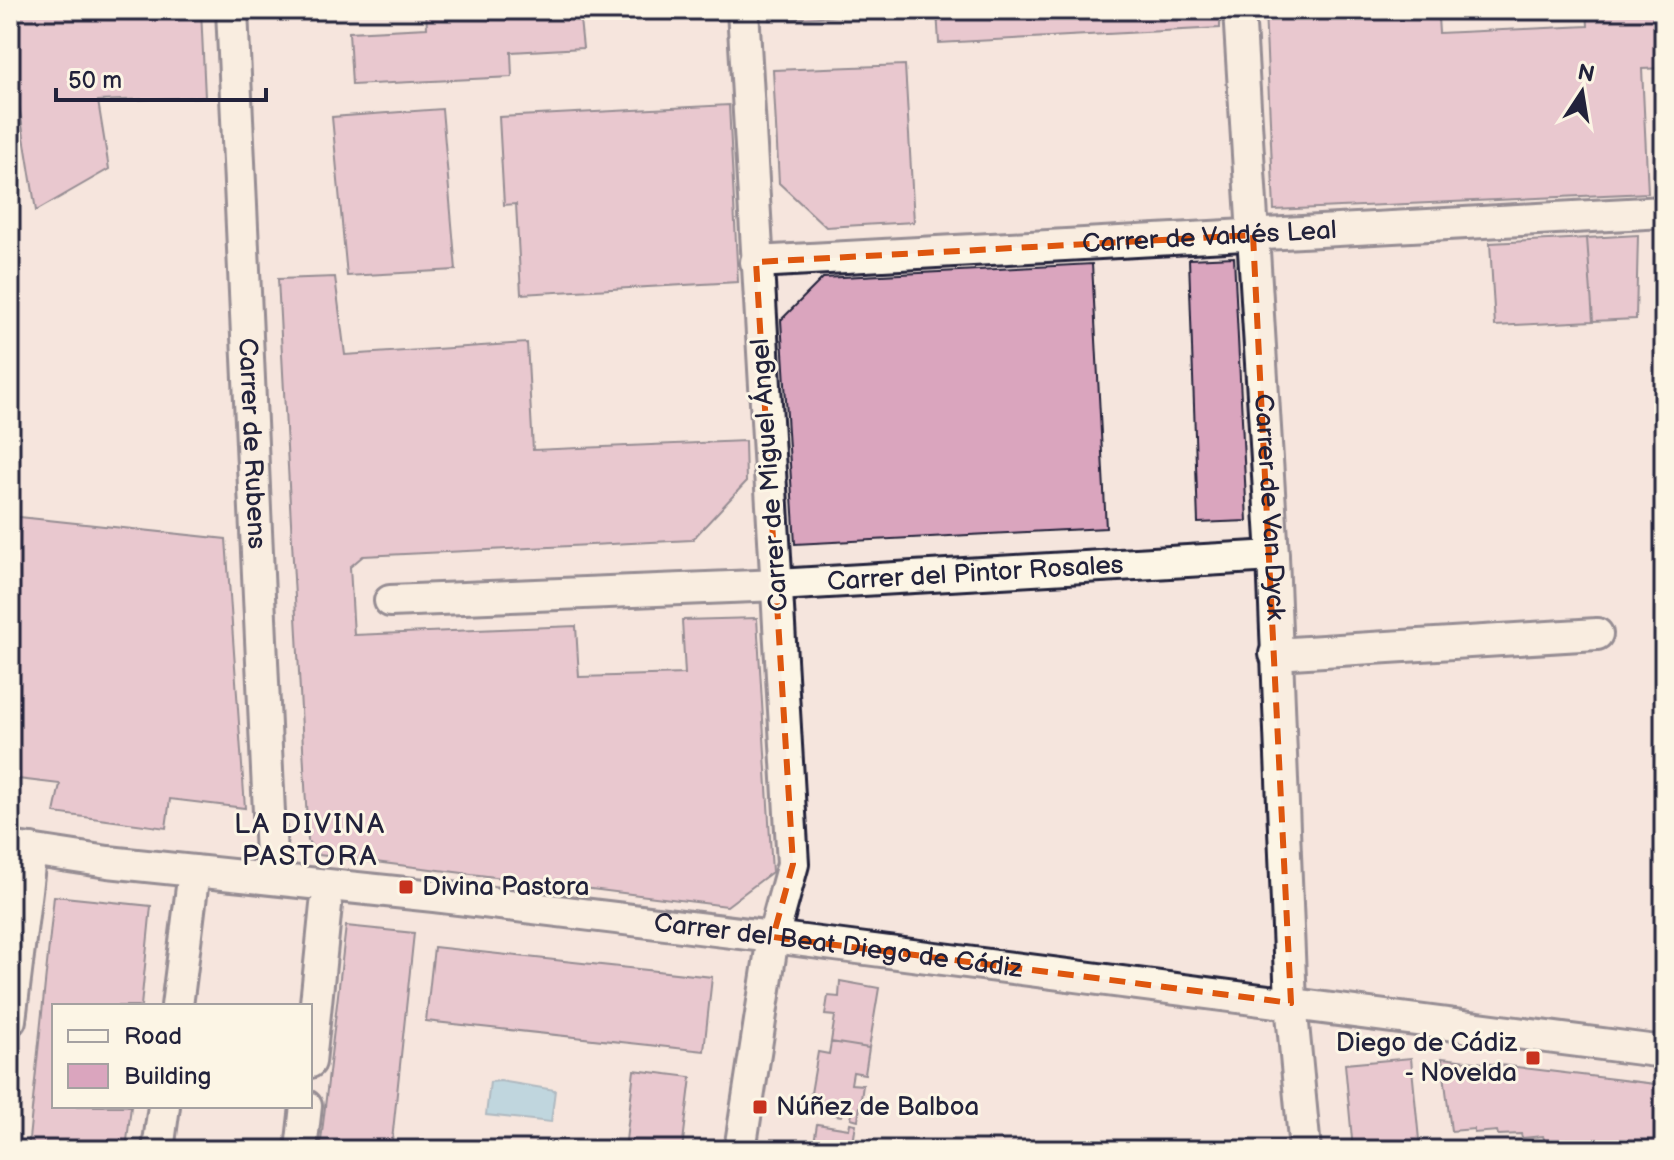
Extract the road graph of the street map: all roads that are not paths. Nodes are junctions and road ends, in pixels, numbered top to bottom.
1 (232, 10) edge
2 (743, 10) edge
3 (1239, 10) edge
4 (1664, 212) edge
5 (1253, 235) junction
6 (756, 262) junction
7 (1273, 556) junction
8 (777, 585) junction
9 (390, 601) dead end
10 (1597, 634) dead end
11 (1275, 654) junction
12 (21, 849) edge
13 (194, 871) junction
14 (272, 878) junction
15 (326, 905) dead end
16 (773, 937) junction
17 (1291, 1003) junction
18 (177, 1004) edge
19 (10, 1020) edge
20 (312, 1042) edge
21 (1664, 1052) edge
22 (164, 1108) edge
23 (306, 1108) edge
24 (158, 1150) edge
25 (301, 1150) edge
26 (740, 1150) edge
27 (1305, 1150) edge

1 - 14 street, Carrer de Rubens
2 - 6 street, Carrer de Miguel Ángel
3 - 5 street, Carrer de Van Dyck
4 - 5 street, Carrer de Valdés Leal
5 - 6 street, Carrer de Valdés Leal
5 - 7 street, Carrer de Van Dyck
6 - 8 street, Carrer de Miguel Ángel
7 - 8 street, Carrer del Pintor Rosales
7 - 11 street, Carrer de Van Dyck
8 - 9 street, Carrer del Pintor Rosales
8 - 16 street, Carrer de Miguel Ángel
10 - 11 street
11 - 17 street, Carrer de Van Dyck
12 - 13 street, Carrer del Beat Diego de Cádiz
12 - 19 street
13 - 14 street, Carrer del Beat Diego de Cádiz
13 - 18 street
14 - 16 street, Carrer del Beat Diego de Cádiz
15 - 20 street
16 - 17 street, Carrer del Beat Diego de Cádiz
16 - 26 street, Carrer de Miguel Ángel
17 - 21 street, Carrer del Beat Diego de Cádiz
17 - 27 street, Carrer de Van Dyck
22 - 24 street
23 - 25 street

